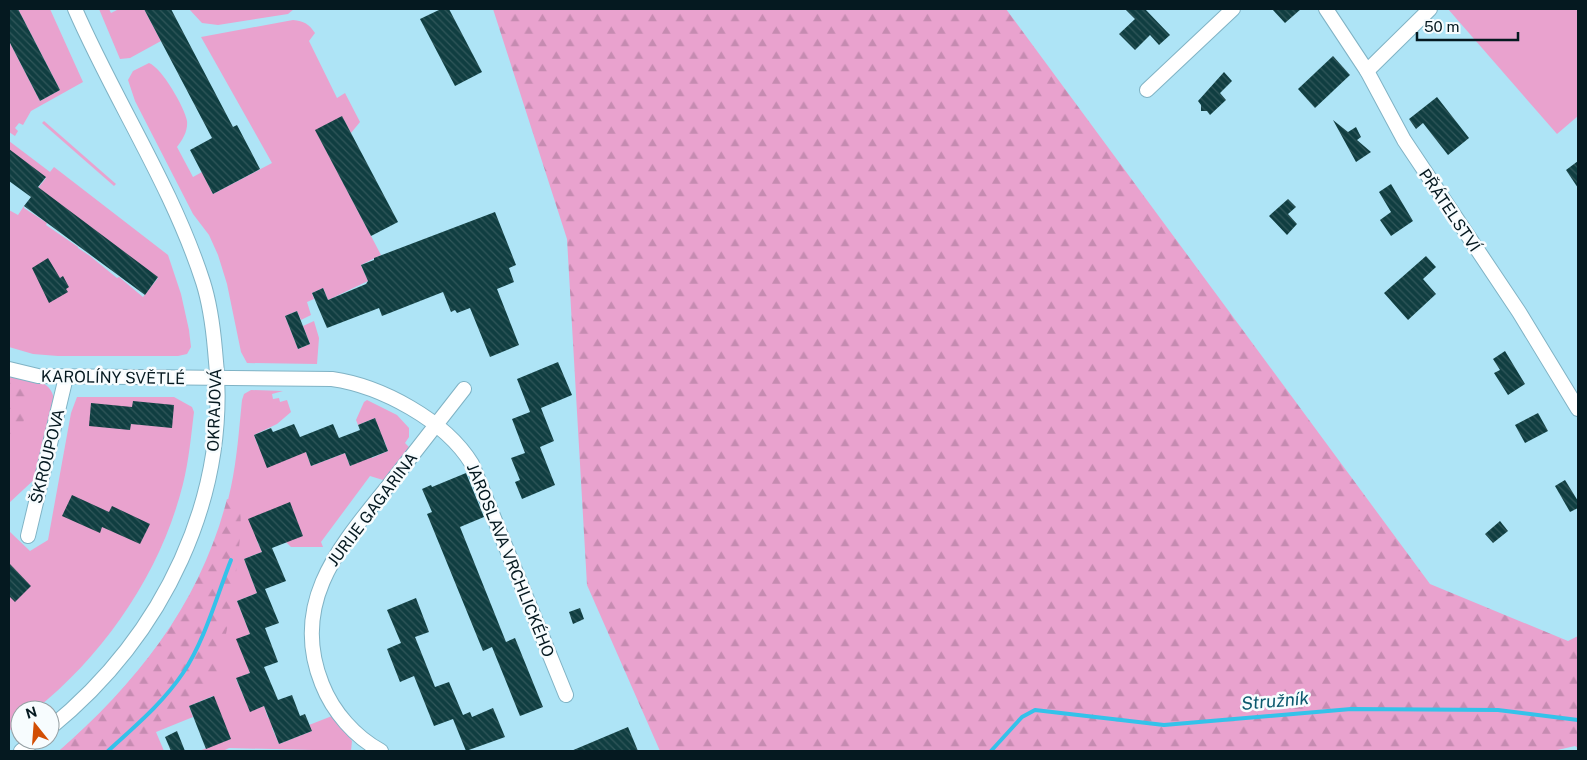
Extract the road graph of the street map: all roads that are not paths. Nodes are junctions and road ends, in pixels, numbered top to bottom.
1 (75, 9) edge
2 (1233, 9) edge
3 (1326, 9) edge
4 (1430, 9) edge
5 (1366, 71) junction
6 (1147, 90) dead end
7 (9, 369) edge
8 (66, 376) junction
9 (218, 378) junction
10 (464, 389) dead end
11 (1578, 408) edge
12 (436, 426) junction
13 (28, 536) dead end
14 (566, 695) dead end
15 (60, 720) edge
16 (364, 747) edge
17 (381, 751) edge

1 - 9 street, OKRAJOVÁ
2 - 6 street
3 - 5 street, PŘÁTELSTVÍ
4 - 5 street
5 - 11 street, PŘÁTELSTVÍ
7 - 8 street, KAROLÍNY SVĚTLÉ
8 - 9 street, KAROLÍNY SVĚTLÉ
8 - 13 street, ŠKROUPOVA
9 - 12 street, JAROSLAVA VRCHLICKÉHO
9 - 15 street, OKRAJOVÁ
10 - 12 street, JURIJE GAGARINA
12 - 14 street, JAROSLAVA VRCHLICKÉHO
12 - 16 street, JURIJE GAGARINA
16 - 17 street, JURIJE GAGARINA

